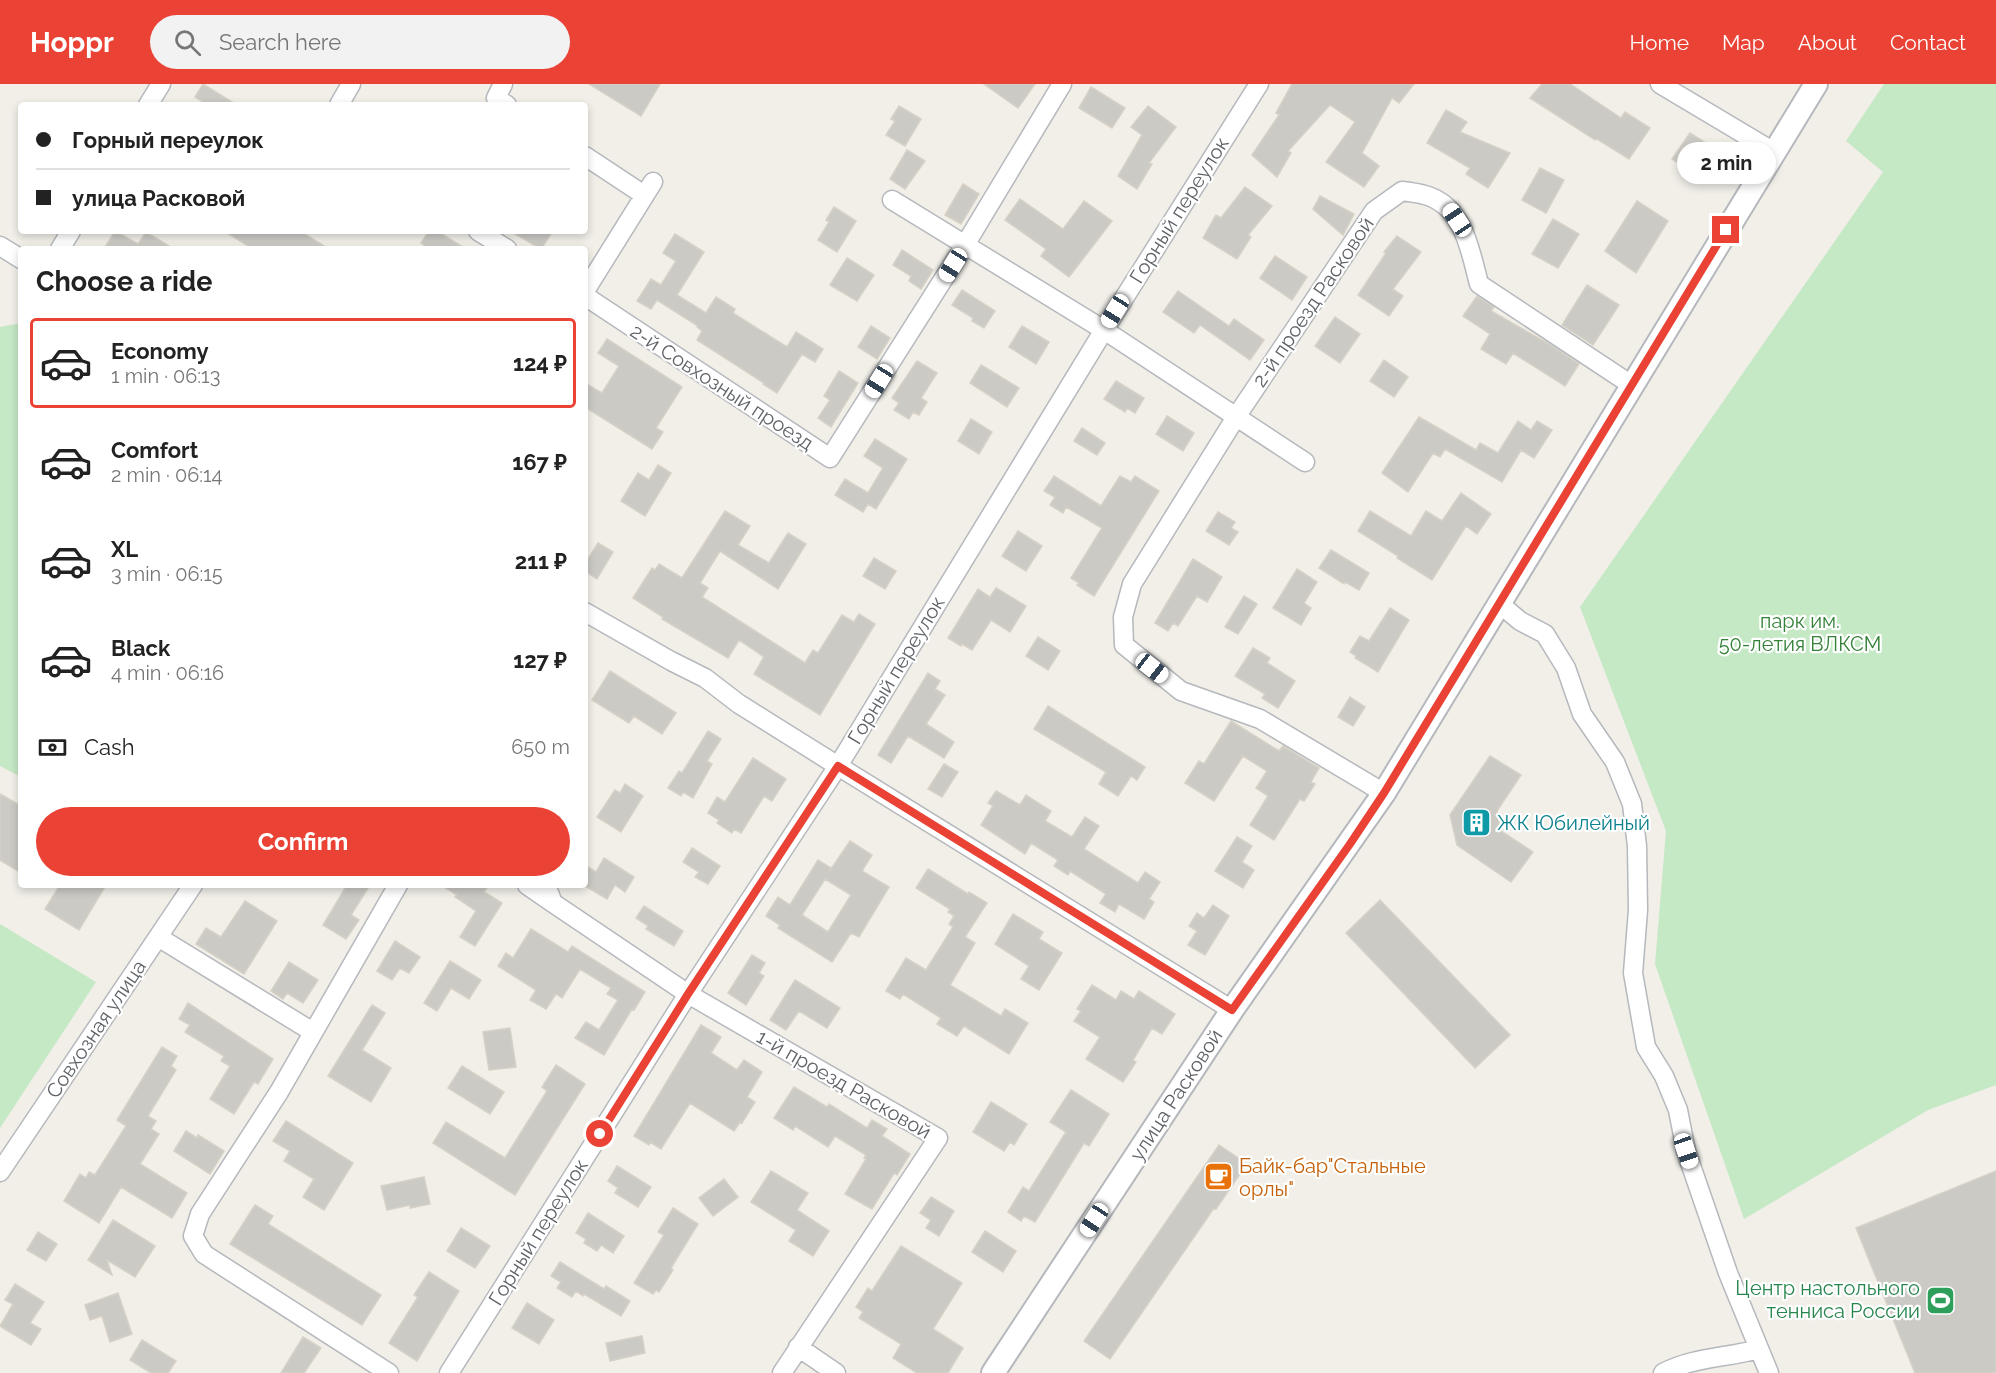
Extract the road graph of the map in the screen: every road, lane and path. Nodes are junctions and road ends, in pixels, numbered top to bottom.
1 (161, 84) edge
2 (351, 84) edge
3 (503, 84) edge
4 (1062, 84) edge
5 (1258, 84) edge
6 (1660, 84) edge
7 (1816, 84) edge
8 (150, 102) edge
9 (341, 102) edge
10 (502, 102) edge
11 (1773, 152) junction
12 (588, 158) edge
13 (892, 200) dead end
14 (483, 234) edge
15 (965, 245) junction
16 (0, 246) edge
17 (502, 246) edge
18 (18, 257) edge
19 (588, 286) edge
20 (588, 298) edge
21 (1104, 330) junction
22 (1633, 386) junction
23 (1236, 417) junction
24 (1305, 462) dead end
25 (1500, 604) junction
26 (588, 614) edge
27 (838, 766) junction
28 (1384, 793) junction
29 (191, 888) edge
30 (396, 888) edge
31 (531, 888) edge
32 (547, 888) edge
33 (553, 903) junction
34 (158, 937) junction
35 (688, 994) junction
36 (1232, 1010) junction
37 (313, 1032) junction
38 (0, 1172) edge
39 (798, 1347) junction
40 (1759, 1349) junction
41 (389, 1373) edge
42 (448, 1373) edge
43 (782, 1373) edge
44 (836, 1373) edge
45 (993, 1373) edge
46 (1663, 1373) edge
47 (1769, 1373) edge

1 - 8 street
2 - 9 street
3 - 10 street
4 - 15 street, 2-й Совхозный проезд
5 - 21 street, Горный переулок
6 - 11 street
7 - 11 street, улица Расковой
11 - 22 street, улица Расковой
12 - 19 street
13 - 15 street
14 - 17 street
15 - 20 street, 2-й Совхозный проезд
15 - 21 street
16 - 18 street
21 - 23 street
21 - 27 street, Горный переулок
22 - 23 street, 2-й проезд Расковой
22 - 25 street, улица Расковой
23 - 24 street
23 - 28 street, 2-й проезд Расковой
25 - 28 street, улица Расковой
25 - 40 street
26 - 27 street
27 - 35 street, Горный переулок
27 - 36 street
28 - 36 street, улица Расковой
29 - 34 street, Совхозная улица
30 - 37 street
31 - 33 street
32 - 33 street
33 - 35 street
34 - 37 street
34 - 38 street, Совхозная улица
35 - 39 street, 1-й проезд Расковой
35 - 42 street, Горный переулок
36 - 45 street, улица Расковой
37 - 41 street
39 - 43 street, 1-й проезд Расковой
39 - 44 street
40 - 46 street
40 - 47 street

